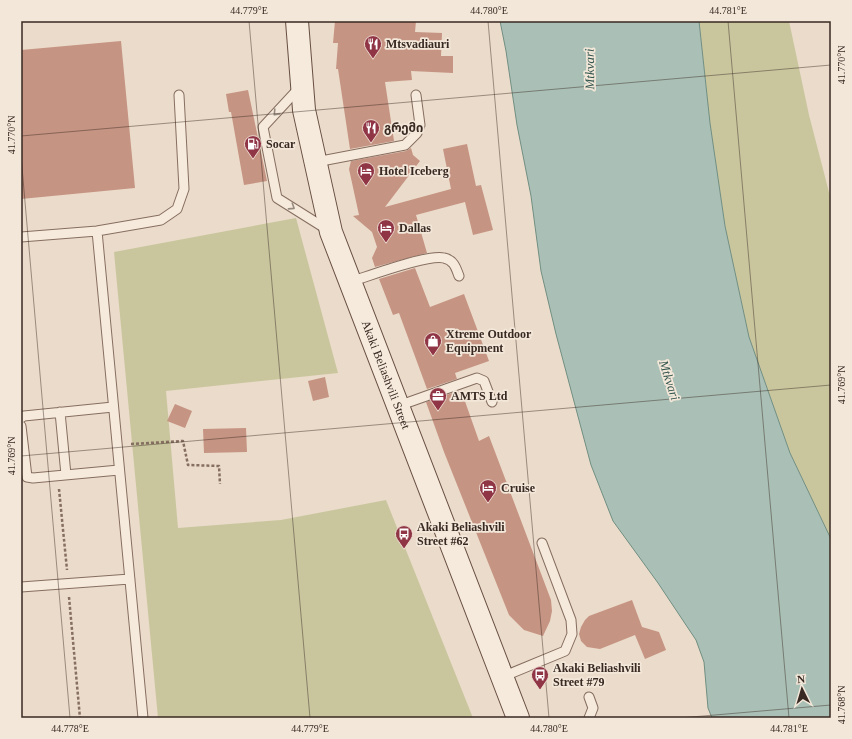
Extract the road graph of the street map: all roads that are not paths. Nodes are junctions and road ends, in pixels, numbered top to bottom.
1 (297, 21) edge
2 (302, 85) junction
3 (179, 95) dead end
4 (416, 95) dead end
5 (316, 162) junction
6 (97, 231) junction
7 (331, 232) junction
8 (21, 236) edge
9 (459, 276) dead end
10 (350, 282) junction
11 (492, 402) dead end
12 (398, 406) junction
13 (114, 408) junction
14 (60, 412) junction
15 (21, 418) edge
16 (21, 426) edge
17 (119, 470) junction
18 (66, 475) junction
19 (542, 544) dead end
20 (130, 579) junction
21 (21, 587) edge
22 (502, 677) junction
23 (589, 698) dead end
24 (143, 718) edge
25 (518, 718) edge
26 (589, 718) edge

1 - 2 main road, Akaki Beliashvili Street
2 - 5 main road, Akaki Beliashvili Street
2 -> 7 lane
3 - 6 lane
4 - 5 lane
5 - 7 main road, Akaki Beliashvili Street
6 - 8 lane
6 - 13 lane
7 - 10 main road, Akaki Beliashvili Street
9 - 10 lane
10 - 12 main road, Akaki Beliashvili Street
11 - 12 lane
12 - 22 main road, Akaki Beliashvili Street
13 - 14 lane
13 - 17 lane
14 - 15 lane
14 - 18 lane
16 - 18 lane
17 - 18 lane
17 - 20 lane
19 - 22 lane
20 - 21 lane
20 - 24 lane
22 - 25 main road, Akaki Beliashvili Street
23 - 26 lane

